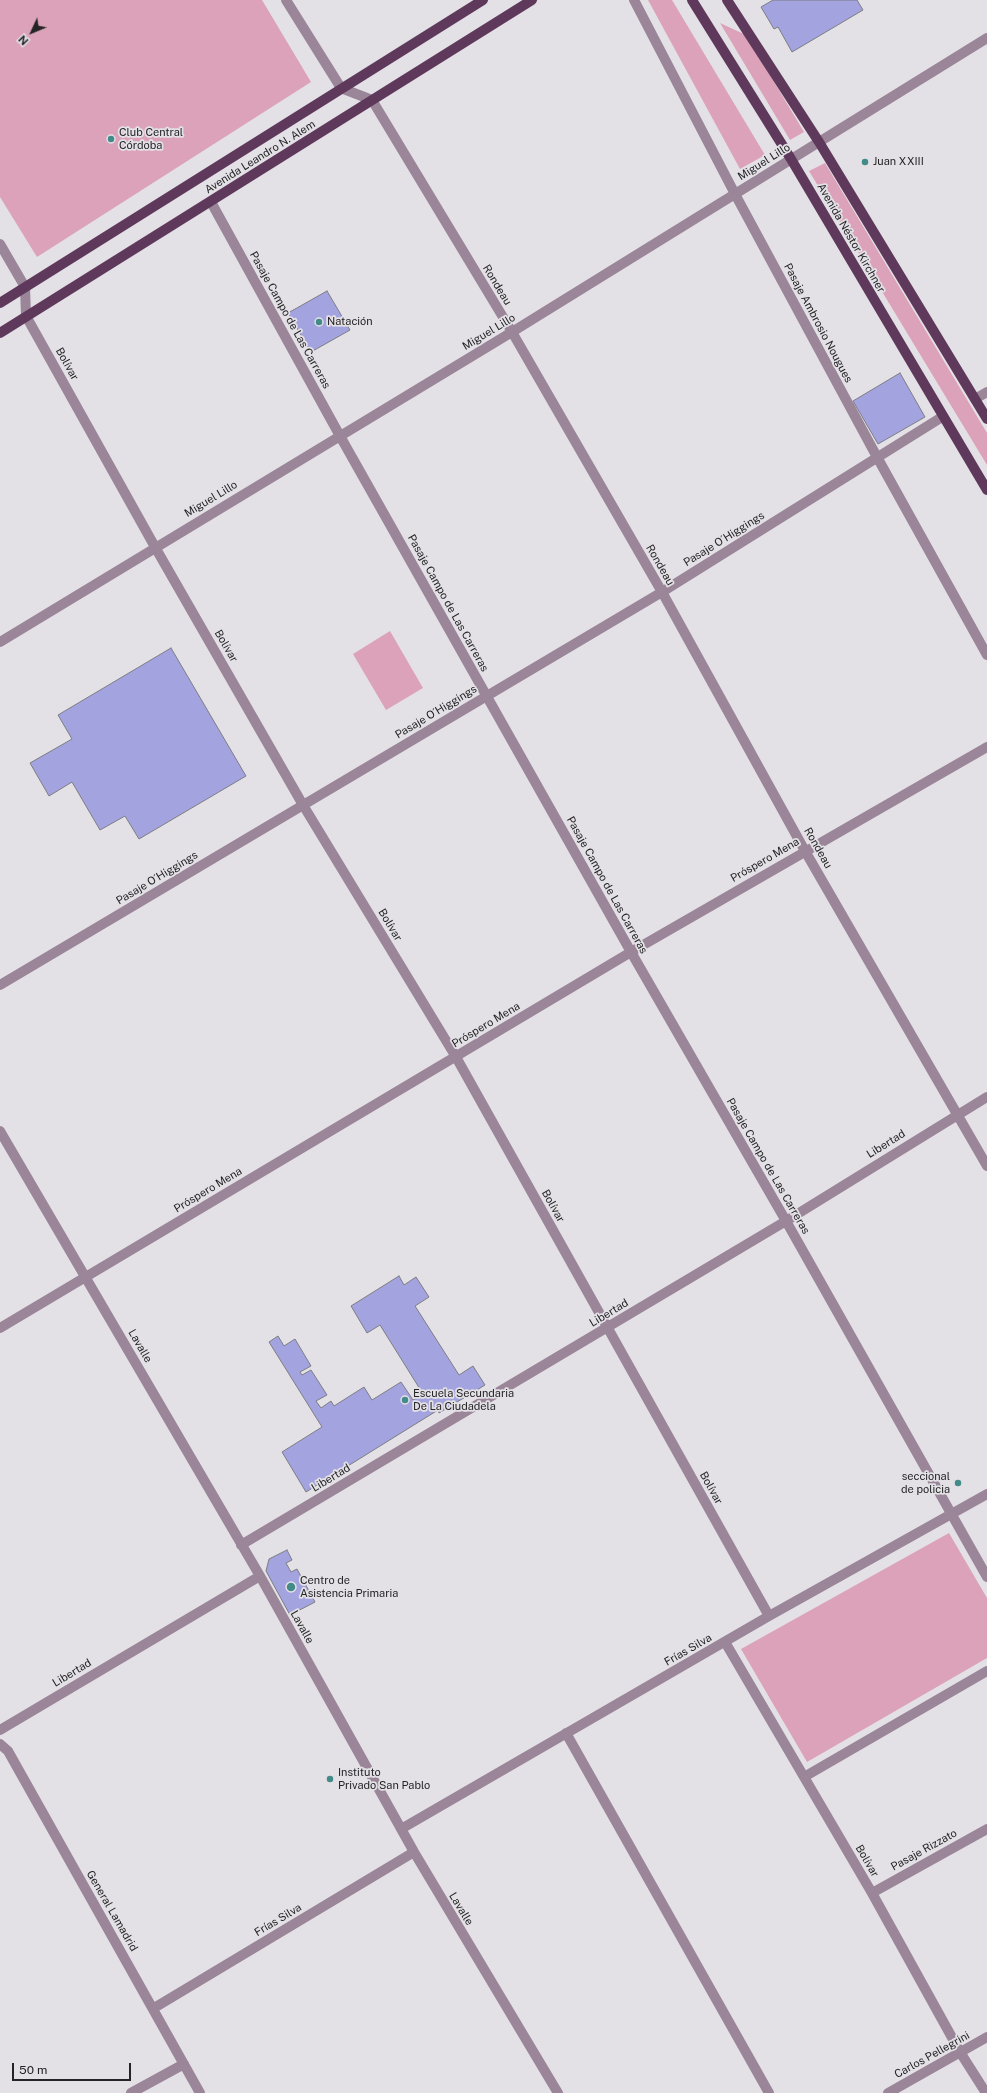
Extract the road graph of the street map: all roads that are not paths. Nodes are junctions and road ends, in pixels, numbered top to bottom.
1 (286, 0) edge
2 (483, 0) edge
3 (532, 0) edge
4 (634, 0) edge
5 (692, 0) edge
6 (727, 0) edge
7 (987, 38) edge
8 (341, 88) junction
9 (372, 100) junction
10 (819, 142) junction
11 (792, 160) junction
12 (735, 194) junction
13 (211, 202) junction
14 (0, 244) edge
15 (25, 287) junction
16 (0, 303) edge
17 (26, 316) junction
18 (512, 332) junction
19 (0, 333) edge
20 (987, 392) edge
21 (975, 399) junction
22 (942, 416) junction
23 (987, 419) edge
24 (340, 436) junction
25 (877, 457) junction
26 (987, 490) edge
27 (155, 547) junction
28 (662, 592) junction
29 (0, 642) edge
30 (987, 654) edge
31 (487, 696) junction
32 (987, 747) edge
33 (303, 805) junction
34 (805, 851) junction
35 (631, 952) junction
36 (0, 985) edge
37 (456, 1056) junction
38 (987, 1096) edge
39 (958, 1114) junction
40 (0, 1132) edge
41 (987, 1166) edge
42 (786, 1221) junction
43 (86, 1277) junction
44 (0, 1328) edge
45 (607, 1328) junction
46 (987, 1494) edge
47 (951, 1514) junction
48 (241, 1545) junction
49 (260, 1576) junction
50 (987, 1577) edge
51 (769, 1616) junction
52 (725, 1642) junction
53 (987, 1671) edge
54 (0, 1730) edge
55 (566, 1733) junction
56 (0, 1744) edge
57 (804, 1777) junction
58 (401, 1829) junction
59 (987, 1829) edge
60 (414, 1852) junction
61 (872, 1893) junction
62 (154, 2008) junction
63 (987, 2037) edge
64 (960, 2052) junction
65 (184, 2064) junction
66 (131, 2093) edge
67 (200, 2093) edge
68 (558, 2093) edge
69 (769, 2093) edge
70 (888, 2093) edge
71 (986, 2093) edge

1 - 8 street
2 - 8 main road, Avenida Leandro N. Alem
3 - 9 main road, Avenida Leandro N. Alem
4 - 12 street, Pasaje Ambrosio Nougues
5 - 11 main road, Avenida Néstor Kirchner
6 - 10 main road, Avenida Néstor Kirchner
7 - 10 street, Miguel Lillo
8 - 9 street
8 - 15 main road, Avenida Leandro N. Alem
9 - 13 main road, Avenida Leandro N. Alem
9 - 18 street, Rondeau
10 - 11 street, Miguel Lillo
10 - 21 main road, Avenida Néstor Kirchner
11 - 12 street, Miguel Lillo
11 - 22 main road, Avenida Néstor Kirchner
12 - 18 street, Miguel Lillo
12 - 25 street, Pasaje Ambrosio Nougues
13 - 17 main road, Avenida Leandro N. Alem
13 - 24 street, Pasaje Campo de Las Carreras
14 - 15 street, Bolívar
15 - 16 main road, Avenida Leandro N. Alem
15 - 17 street, Bolívar
17 - 19 main road, Avenida Leandro N. Alem
17 - 27 street, Bolívar
18 - 24 street, Miguel Lillo
18 - 28 street, Rondeau
20 - 21 street
21 - 23 main road, Avenida Néstor Kirchner
22 - 25 street, Pasaje O´Higgings
22 - 26 main road, Avenida Néstor Kirchner
24 - 27 street, Miguel Lillo
24 - 31 street, Pasaje Campo de Las Carreras
25 - 28 street, Pasaje O´Higgings
25 - 30 street, Pasaje Ambrosio Nougues
27 - 29 street, Miguel Lillo
27 - 33 street, Bolívar
28 - 31 street, Pasaje O´Higgings
28 - 34 street, Rondeau
31 - 33 street, Pasaje O´Higgings
31 - 35 street, Pasaje Campo de Las Carreras
32 - 34 street, Próspero Mena
33 - 36 street, Pasaje O´Higgings
33 - 37 street, Bolívar
34 - 35 street, Próspero Mena
34 - 39 street, Rondeau
35 - 37 street, Próspero Mena
35 - 42 street, Pasaje Campo de Las Carreras
37 - 43 street, Próspero Mena
37 - 45 street, Bolívar
38 - 39 street, Libertad
39 - 41 street, Rondeau
39 - 42 street, Libertad
40 - 43 street, Lavalle
42 - 45 street, Libertad
42 - 47 street, Pasaje Campo de Las Carreras
43 - 44 street, Próspero Mena
43 - 48 street, Lavalle
45 - 48 street, Libertad
45 - 51 street, Bolívar
46 - 47 street, Frías Silva
47 - 50 street, Pasaje Campo de Las Carreras
47 - 51 street, Frías Silva
48 - 49 street, Lavalle
49 - 54 street, Libertad
49 - 58 street, Lavalle
51 - 52 street, Frías Silva
52 - 55 street, Frías Silva
52 - 57 street, Bolívar
53 - 57 street
55 - 58 street, Frías Silva
55 - 69 street
56 - 62 street, General Lamadrid
57 - 61 street, Bolívar
58 - 60 street, Lavalle
59 - 61 street, Pasaje Rizzato
60 - 62 street, Frías Silva
60 - 68 street, Lavalle
61 - 64 street, Bolívar
62 - 65 street, General Lamadrid
63 - 64 street, Carlos Pellegrini
64 - 70 street, Carlos Pellegrini
64 - 71 street, Bolívar
65 - 66 street
65 - 67 street, General Lamadrid

